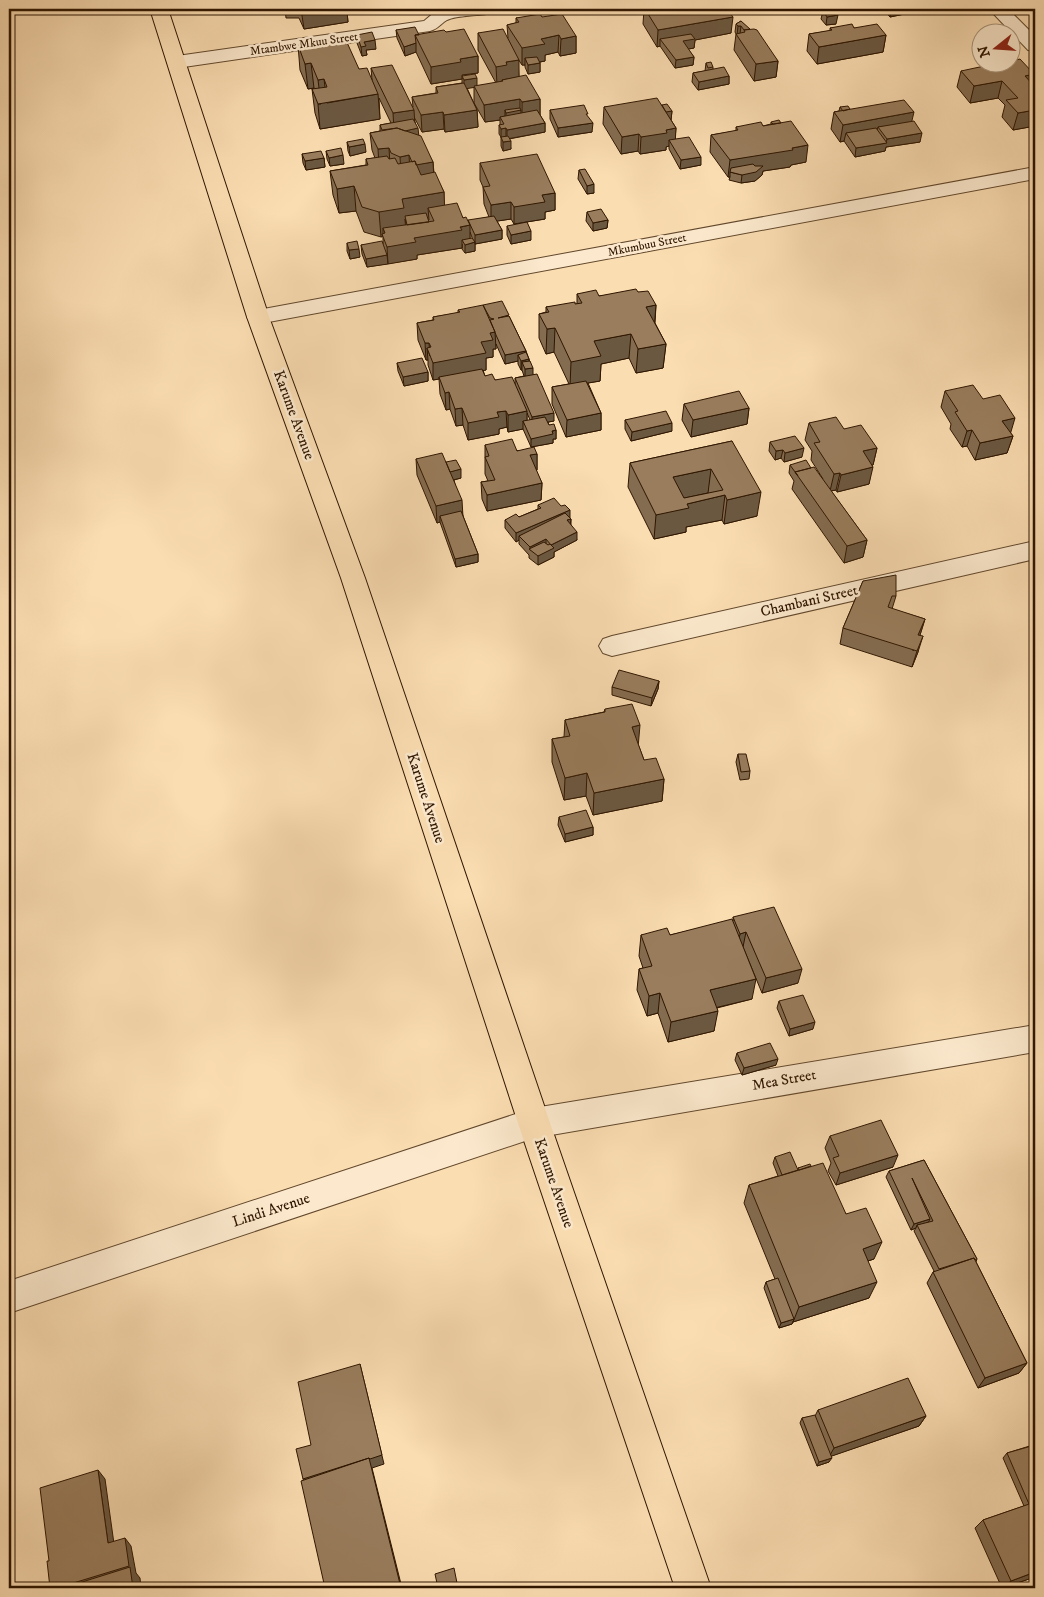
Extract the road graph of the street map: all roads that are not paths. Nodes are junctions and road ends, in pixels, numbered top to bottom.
1 (159, 9) edge
2 (486, 9) edge
3 (998, 9) edge
4 (444, 12) edge
5 (1035, 46) edge
6 (177, 62) junction
7 (1035, 173) edge
8 (258, 317) junction
9 (1035, 550) edge
10 (612, 646) dead end
11 (1035, 1038) edge
12 (534, 1123) junction
13 (9, 1297) edge
14 (693, 1588) edge

1 - 6 main road, Karume Avenue
2 - 4 street, Mtambwe Mkuu Street
3 - 5 street
4 - 6 street, Mtambwe Mkuu Street
6 - 8 main road, Karume Avenue
7 - 8 street, Mkumbuu Street
8 - 12 main road, Karume Avenue
9 - 10 street, Chambani Street
11 - 12 street, Mea Street
12 - 13 street, Lindi Avenue
12 - 14 main road, Karume Avenue

